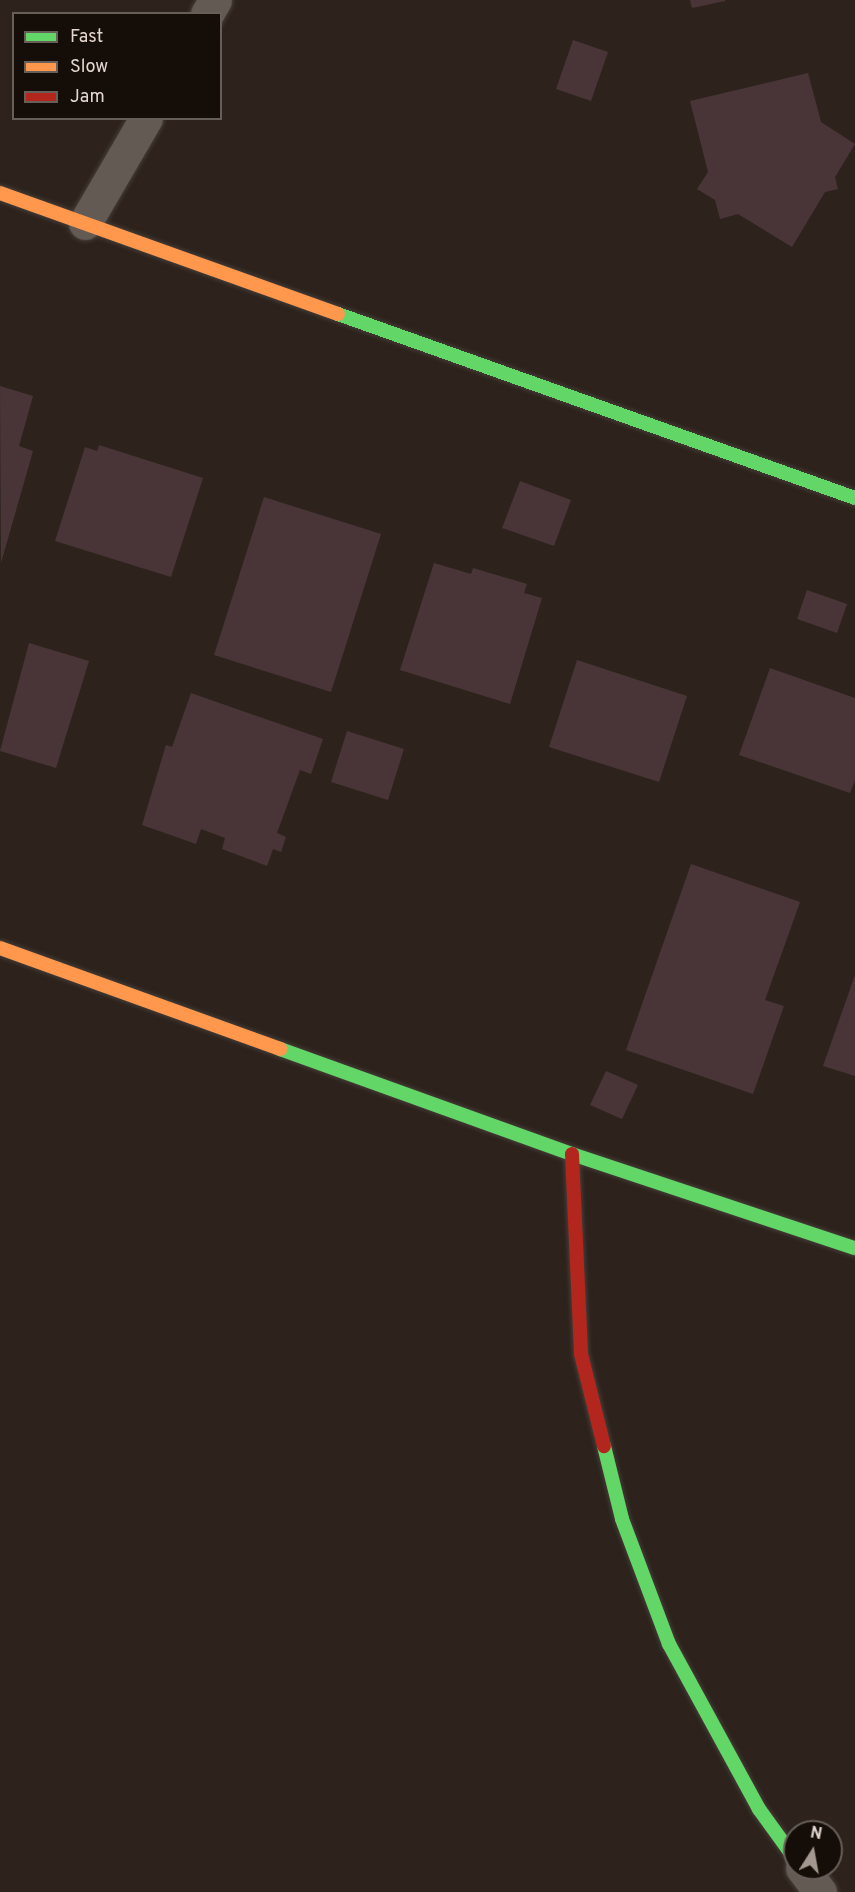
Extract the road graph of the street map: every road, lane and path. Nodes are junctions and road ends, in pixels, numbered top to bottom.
1 (145, 120) edge
2 (0, 193) edge
3 (85, 223) junction
4 (855, 498) edge
5 (0, 948) edge
6 (572, 1154) junction
7 (855, 1248) edge
8 (783, 1842) edge

1 - 3 street
2 - 3 street
3 - 4 street
5 - 6 street
6 - 7 street
6 - 8 street

